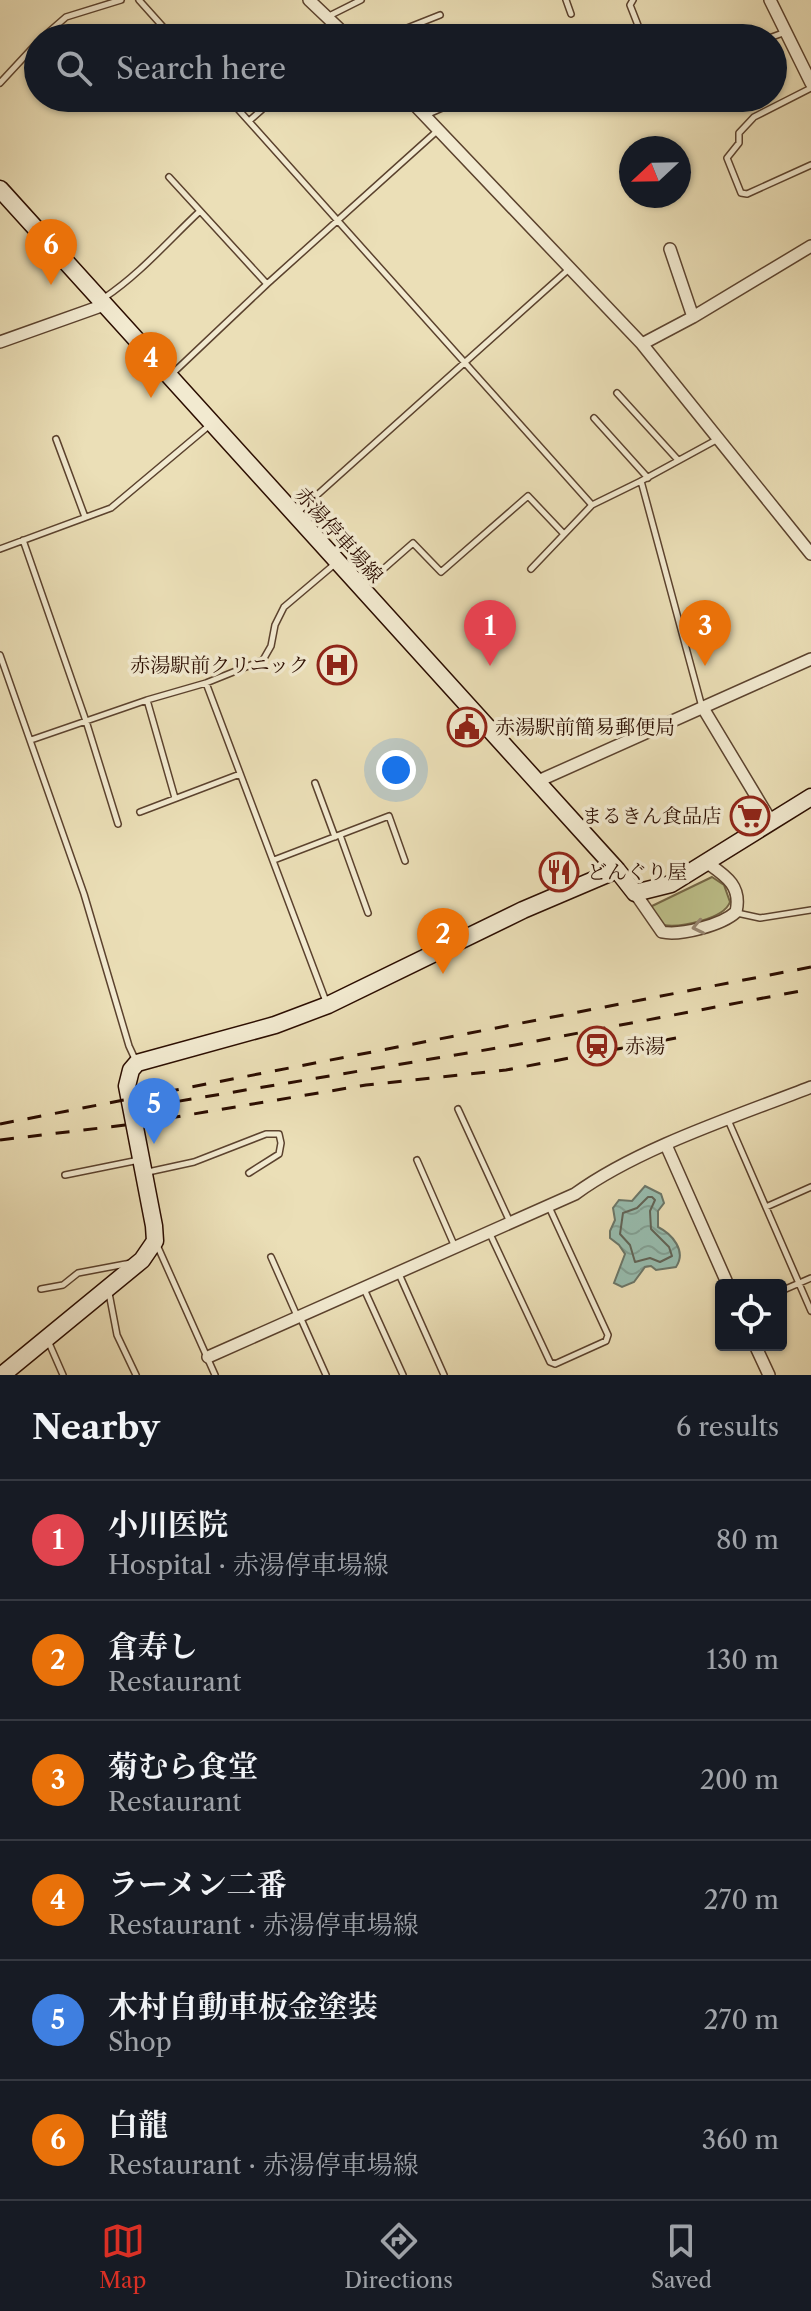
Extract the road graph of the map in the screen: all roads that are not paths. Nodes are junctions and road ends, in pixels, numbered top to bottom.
1 (121, 0) edge
2 (139, 0) edge
3 (309, 0) edge
4 (361, 0) edge
5 (566, 0) edge
6 (633, 0) edge
7 (770, 0) edge
8 (571, 14) dead end
9 (440, 15) dead end
10 (326, 17) junction
11 (58, 24) edge
12 (160, 24) edge
13 (334, 24) edge
14 (417, 24) edge
15 (637, 24) edge
16 (781, 24) edge
17 (787, 36) edge
18 (24, 57) edge
19 (0, 83) edge
20 (811, 85) edge
21 (787, 98) edge
22 (241, 112) edge
23 (259, 112) edge
24 (421, 112) edge
25 (431, 112) edge
26 (763, 112) edge
27 (424, 115) junction
28 (249, 121) junction
29 (438, 130) junction
30 (811, 165) edge
31 (169, 177) dead end
32 (0, 189) edge
33 (200, 211) junction
34 (338, 220) junction
35 (811, 246) edge
36 (670, 249) dead end
37 (570, 268) junction
38 (267, 284) junction
39 (102, 303) junction
40 (693, 317) junction
41 (0, 342) edge
42 (642, 344) junction
43 (466, 363) junction
44 (169, 377) junction
45 (617, 393) dead end
46 (594, 418) dead end
47 (212, 423) junction
48 (56, 439) dead end
49 (719, 439) junction
50 (678, 460) junction
51 (648, 478) junction
52 (641, 481) junction
53 (592, 505) junction
54 (295, 516) junction
55 (85, 517) junction
56 (563, 533) junction
57 (23, 540) junction
58 (0, 549) edge
59 (811, 554) edge
60 (337, 561) junction
61 (531, 569) dead end
62 (361, 589) junction
63 (0, 655) edge
64 (811, 659) edge
65 (206, 683) junction
66 (147, 700) junction
67 (703, 708) junction
68 (86, 721) junction
69 (31, 740) junction
70 (240, 774) junction
71 (536, 782) junction
72 (315, 783) dead end
73 (811, 797) edge
74 (175, 798) junction
75 (140, 812) dead end
76 (771, 821) junction
77 (118, 824) dead end
78 (337, 836) junction
79 (274, 860) junction
80 (405, 861) dead end
81 (706, 862) junction
82 (617, 870) junction
83 (635, 893) junction
84 (811, 910) edge
85 (736, 912) junction
86 (368, 913) dead end
87 (328, 1005) junction
88 (137, 1063) junction
89 (811, 1087) edge
90 (458, 1109) dead end
91 (728, 1120) junction
92 (666, 1145) junction
93 (417, 1160) dead end
94 (142, 1166) junction
95 (249, 1173) dead end
96 (65, 1175) dead end
97 (811, 1187) edge
98 (549, 1206) junction
99 (766, 1207) junction
100 (510, 1223) junction
101 (489, 1232) junction
102 (155, 1241) junction
103 (456, 1248) junction
104 (271, 1257) dead end
105 (140, 1261) junction
106 (399, 1273) junction
107 (811, 1278) edge
108 (725, 1279) edge
109 (799, 1283) junction
110 (787, 1288) edge
111 (41, 1289) dead end
112 (108, 1289) junction
113 (364, 1289) junction
114 (811, 1311) edge
115 (299, 1318) junction
116 (47, 1339) junction
117 (758, 1351) edge
118 (208, 1357) junction
119 (2, 1375) edge
120 (63, 1375) edge
121 (136, 1375) edge
122 (215, 1375) edge
123 (326, 1375) edge
124 (403, 1375) edge
125 (444, 1375) edge
126 (769, 1375) edge

1 - 11 lane
2 - 12 lane
3 - 10 street
4 - 10 lane
5 - 8 lane
6 - 15 lane
7 - 16 street
9 - 14 lane
10 - 13 street
17 - 20 street
18 - 19 lane
20 - 21 lane
22 - 28 lane
23 - 28 lane
24 - 27 street
25 - 27 lane
26 - 30 lane
27 - 29 street
28 - 34 lane
29 - 34 lane
29 - 37 street
31 - 33 lane
32 - 39 main road, 赤湯停車場線
33 - 38 lane
33 - 39 lane
34 - 38 lane
34 - 43 lane
35 - 40 street
36 - 40 street
37 - 42 street
37 - 43 lane
38 - 44 lane
39 - 41 street
39 - 44 main road, 赤湯停車場線
40 - 42 street
42 - 49 street
43 - 53 lane
43 - 54 lane
44 - 47 main road, 赤湯停車場線
45 - 50 lane
46 - 51 lane
47 - 54 main road, 赤湯停車場線
47 - 55 lane
48 - 55 lane
49 - 50 lane
49 - 59 street
50 - 51 lane
51 - 52 lane
52 - 53 lane
52 - 67 lane
53 - 56 lane
54 - 60 main road, 赤湯停車場線
55 - 57 lane
56 - 61 lane
56 - 62 lane
57 - 58 lane
57 - 68 lane
60 - 62 main road, 赤湯停車場線
60 - 65 lane
62 - 71 main road, 赤湯停車場線
63 - 69 lane
64 - 67 street
65 - 66 lane
65 - 70 lane
66 - 68 lane
66 - 74 lane
67 - 71 street
67 - 76 street
68 - 69 lane
68 - 77 lane
69 - 88 lane
70 - 74 lane
70 - 79 lane
71 - 82 main road, 赤湯停車場線
72 - 78 lane
73 - 76 main road
74 - 75 lane
76 - 81 main road
78 - 79 lane
78 - 80 lane
78 - 86 lane
79 - 87 lane
81 - 83 main road
81 - 85 street
82 - 83 main road, 赤湯停車場線
82 - 87 main road
85 -> 83 street
84 - 85 lane
87 - 88 main road
88 - 94 main road
89 - 91 street
90 - 100 lane
91 - 92 street
91 - 99 lane
92 - 98 street
92 - 108 street
93 - 103 lane
94 - 95 lane
94 - 96 lane
94 - 102 main road
97 - 99 lane
98 - 100 street
98 - 101 lane
99 - 109 lane
100 - 101 street
101 - 103 street
102 - 105 main road
102 - 118 lane
103 - 106 street
104 - 115 lane
105 - 111 lane
105 - 112 main road
106 - 113 street
106 - 125 lane
107 - 109 lane
109 - 110 lane
109 - 114 lane
112 - 116 main road
112 - 121 lane
113 - 115 street
113 - 124 lane
115 - 118 street
115 - 123 lane
116 - 119 main road
116 - 120 lane
117 - 126 street
118 - 122 lane

